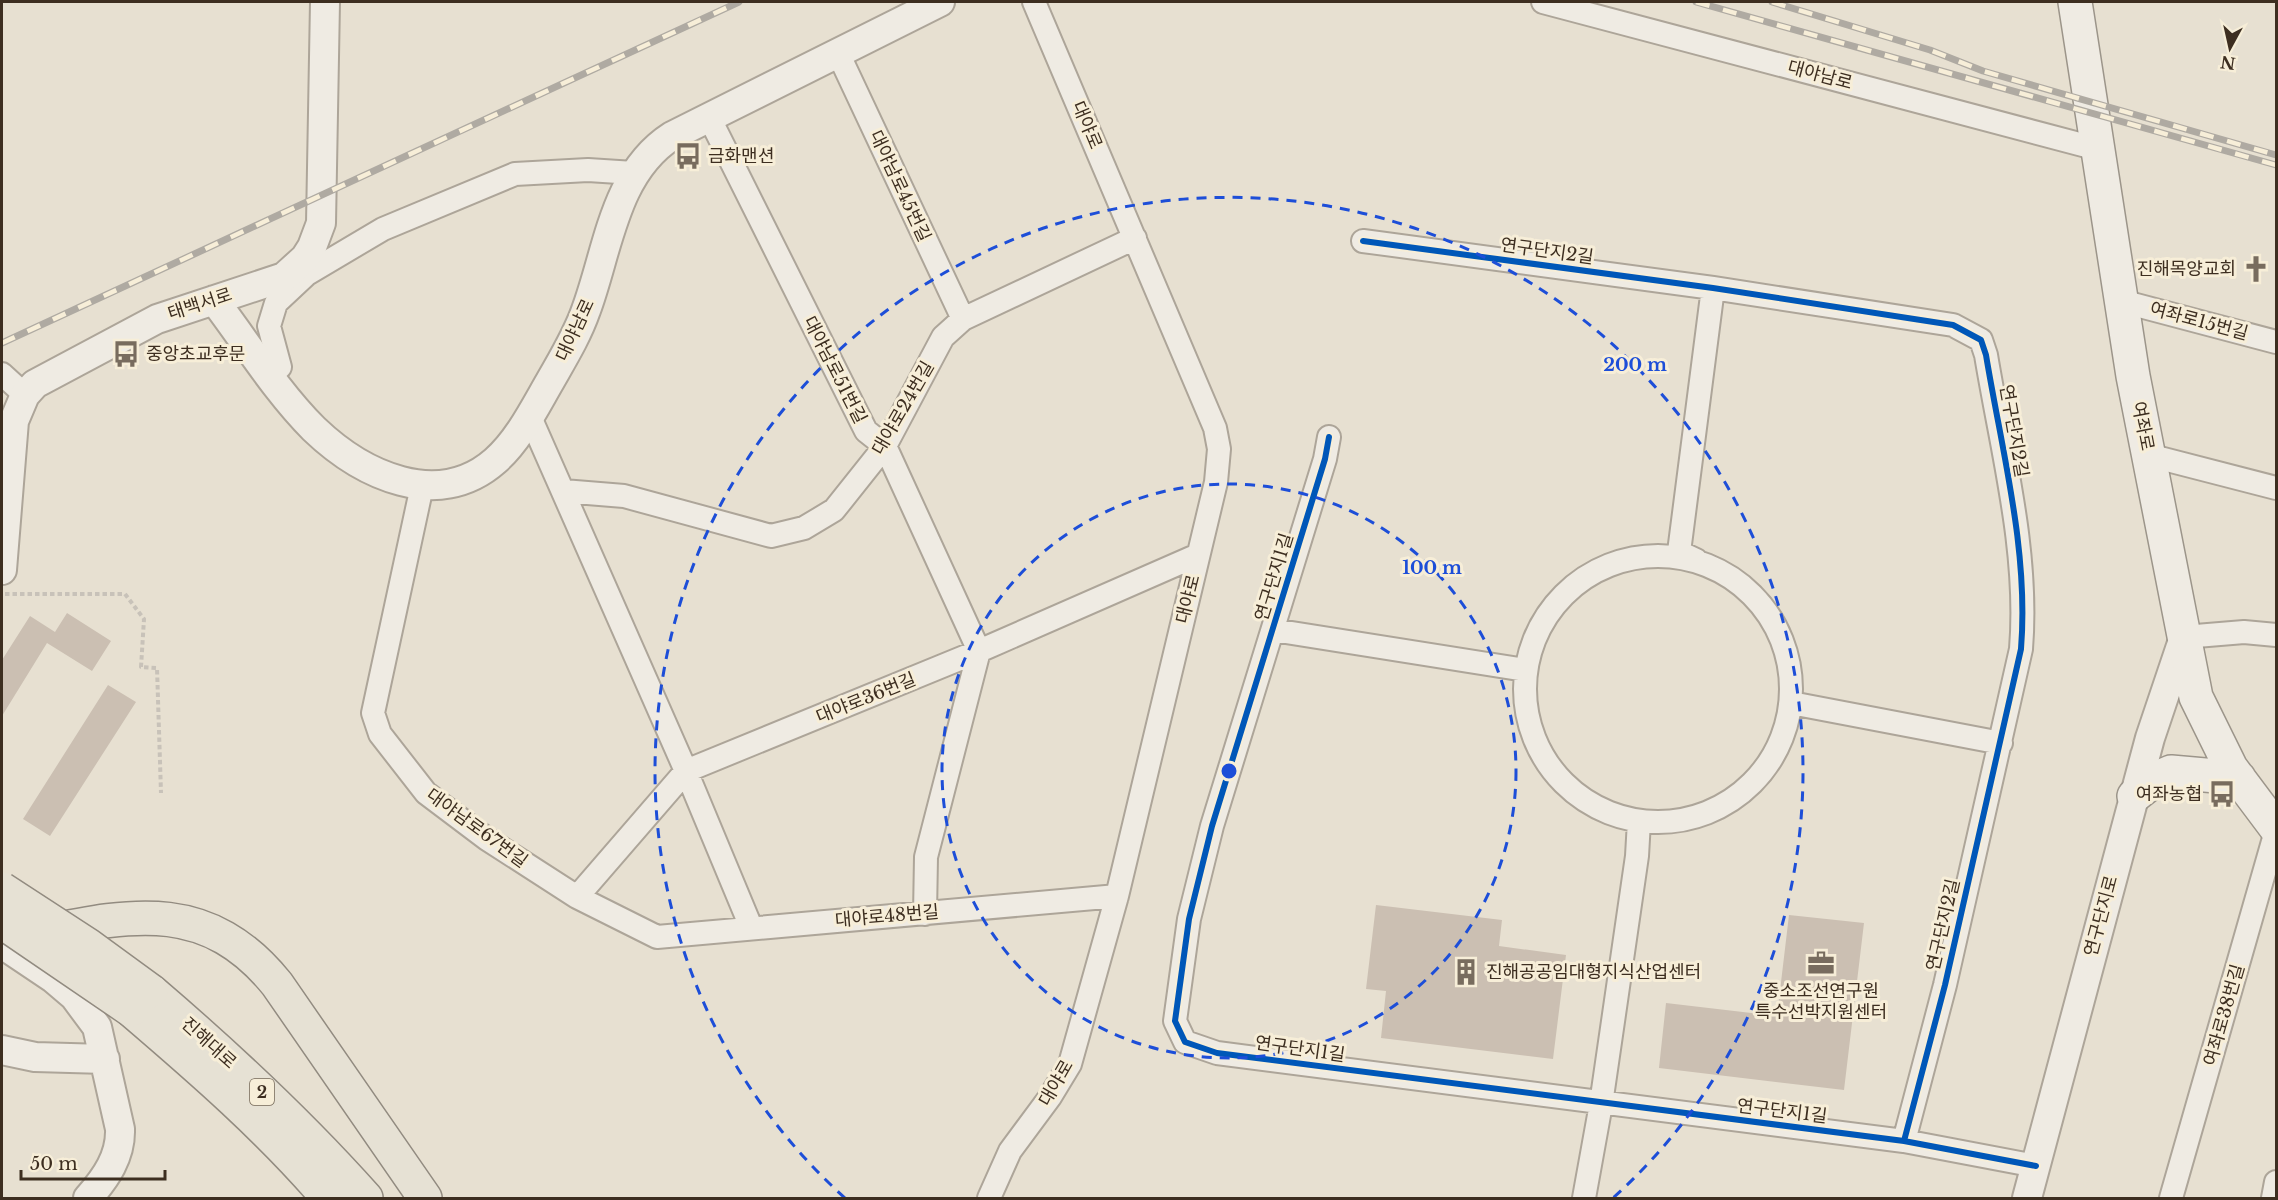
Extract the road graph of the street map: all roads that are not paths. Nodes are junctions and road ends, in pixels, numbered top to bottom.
1 (326, 2) edge
2 (940, 2) edge
3 (1034, 2) edge
4 (1543, 2) edge
5 (2075, 2) edge
6 (838, 53) junction
7 (709, 117) junction
8 (2098, 149) junction
9 (634, 173) junction
10 (1135, 238) junction
11 (1363, 241) dead end
12 (1713, 288) junction
13 (214, 300) junction
14 (2121, 301) junction
15 (963, 319) junction
16 (2277, 342) edge
17 (280, 367) dead end
18 (2, 374) edge
19 (24, 395) junction
20 (530, 417) junction
21 (1329, 436) dead end
22 (885, 446) junction
23 (2148, 454) junction
24 (422, 486) junction
25 (2277, 488) edge
26 (563, 491) junction
27 (1198, 555) junction
28 (1696, 560) junction
29 (2, 570) edge
30 (1273, 630) junction
31 (2277, 635) edge
32 (2184, 637) junction
33 (979, 651) junction
34 (1525, 670) junction
35 (1791, 703) junction
36 (2001, 743) junction
37 (686, 771) junction
38 (2239, 778) junction
39 (2134, 796) junction
40 (1639, 821) junction
41 (2277, 829) edge
42 (2, 889) edge
43 (1117, 896) junction
44 (577, 897) junction
45 (925, 914) junction
46 (2, 921) edge
47 (752, 927) junction
48 (657, 937) joint
49 (2, 942) edge
50 (141, 1001) junction
51 (2, 1050) edge
52 (105, 1059) junction
53 (1601, 1104) junction
54 (1904, 1141) junction
55 (2036, 1166) junction
56 (2277, 1182) edge
57 (88, 1198) edge
58 (328, 1198) edge
59 (366, 1198) edge
60 (425, 1198) edge
61 (989, 1198) edge
62 (1584, 1198) edge
63 (2026, 1198) edge
64 (2171, 1198) edge
65 (2272, 1198) edge

1 - 13 street, 태백서로
2 - 6 street, 대야남로
3 - 10 street, 대야로
4 - 8 street, 대야남로
5 - 8 main road, 여좌로
6 - 7 street, 대야남로
6 - 15 street, 대야남로45번길
7 - 9 street, 대야남로
7 - 22 street, 대야남로51번길
8 - 14 main road, 여좌로
9 - 17 street
9 - 20 street, 대야남로
10 - 15 street, 대야로24번길
10 - 27 street, 대야로
11 - 12 street, 연구단지2길
12 - 28 street
12 - 36 street, 연구단지2길
13 - 19 street, 태백서로
13 - 24 street, 대야남로
14 - 16 street, 여좌로15번길
14 - 23 main road, 여좌로
15 - 22 street, 대야로24번길
18 - 19 street
19 - 29 street
20 - 24 street, 대야남로
20 - 26 street
21 - 30 street, 연구단지1길
22 - 26 street, 대야로24번길
22 - 33 street, 대야남로51번길
23 - 25 street
23 - 32 main road, 여좌로
24 - 44 street, 대야남로67번길
26 - 37 street
27 - 33 street, 대야로36번길
27 - 43 street, 대야로
28 - 34 street
28 - 35 street
30 - 34 street
30 - 53 street, 연구단지1길
31 - 32 street
32 - 38 main road, 여좌로
32 - 39 street, 연구단지로
33 - 37 street, 대야로36번길
33 - 45 street
34 - 40 street
35 - 36 street
35 - 40 street
36 - 54 street, 연구단지2길
37 - 44 street, 대야로36번길
37 - 47 street
38 - 39 main road
38 - 41 main road, 여좌로
39 - 55 street, 연구단지로
40 - 53 street
41 - 64 street, 여좌로38번길
42 - 50 main road, 2, bridge
43 - 45 street, 대야로48번길
43 - 61 street, 대야로
44 - 48 street, 대야남로67번길
45 - 47 street, 대야로48번길
46 - 50 main road, 2, bridge
47 - 48 street, 대야로48번길
49 - 52 street
49 - 60 main road
50 - 58 main road, 진해대로 / 2
50 - 59 main road, 진해대로 / 2
51 - 52 street
52 - 57 street
53 - 54 street, 연구단지1길
53 - 62 street
54 - 55 street, 연구단지1길
55 - 63 street, 연구단지로
56 - 65 street

